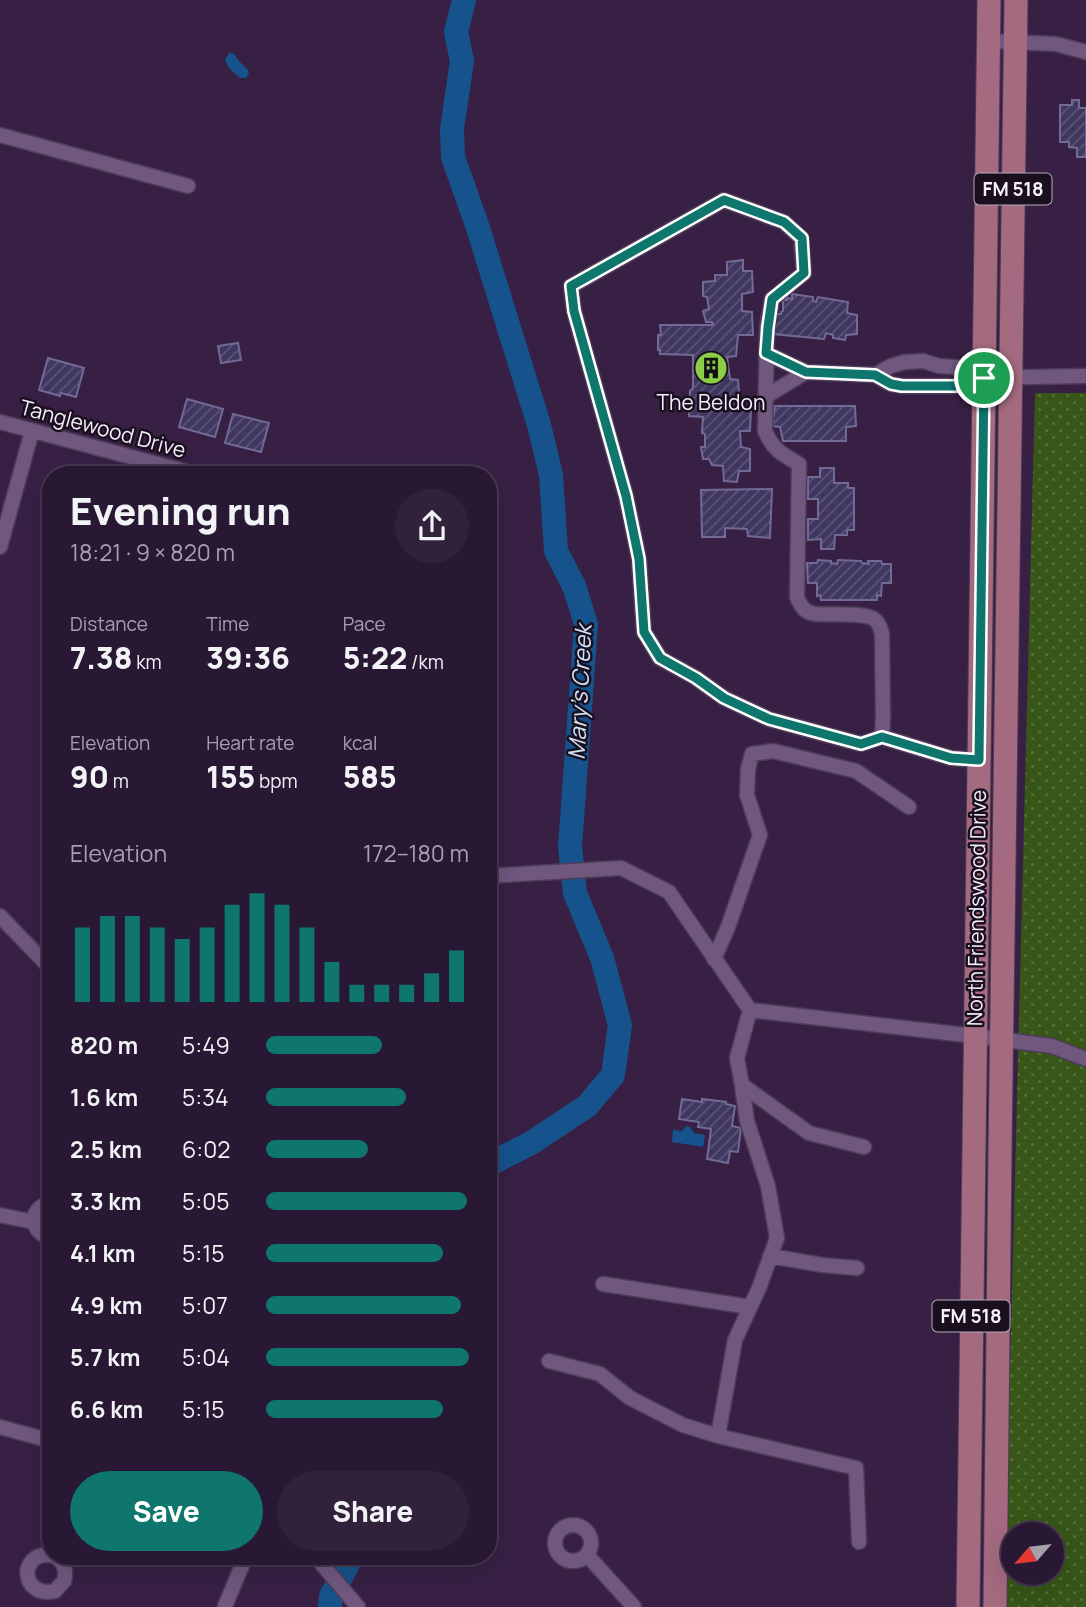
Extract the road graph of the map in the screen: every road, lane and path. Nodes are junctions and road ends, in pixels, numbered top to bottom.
1 (989, 0) edge
2 (1016, 0) edge
3 (988, 41) junction
4 (1015, 43) junction
5 (1086, 52) edge
6 (0, 135) edge
7 (188, 186) dead end
8 (766, 353) junction
9 (806, 372) junction
10 (875, 375) junction
11 (1086, 376) edge
12 (984, 378) junction
13 (1011, 378) junction
14 (765, 397) junction
15 (0, 422) edge
16 (32, 431) junction
17 (164, 466) edge
18 (0, 547) edge
19 (882, 737) junction
20 (979, 760) junction
21 (909, 807) dead end
22 (497, 875) edge
23 (0, 916) edge
24 (714, 959) junction
25 (42, 960) edge
26 (750, 1010) junction
27 (974, 1035) junction
28 (1002, 1039) junction
29 (1086, 1059) edge
30 (742, 1085) junction
31 (864, 1147) dead end
32 (42, 1206) edge
33 (0, 1215) edge
34 (34, 1222) junction
35 (42, 1235) edge
36 (770, 1256) junction
37 (857, 1268) dead end
38 (603, 1284) dead end
39 (750, 1307) junction
40 (549, 1361) dead end
41 (0, 1427) edge
42 (718, 1436) junction
43 (42, 1439) edge
44 (859, 1542) dead end
45 (587, 1555) dead end
46 (242, 1565) edge
47 (323, 1565) edge
48 (223, 1607) edge
49 (357, 1607) edge
50 (634, 1607) edge
51 (968, 1607) edge
52 (995, 1607) edge

1 - 3 main road, North Friendswood Drive / FM 518
2 - 4 main road, North Friendswood Drive / FM 518
3 - 4 street
3 - 12 main road, North Friendswood Drive / FM 518
4 - 5 street
4 - 13 main road, North Friendswood Drive / FM 518
6 - 7 street
8 - 9 street
8 - 14 street
8 - 19 street
9 - 10 street
9 - 14 street
10 - 12 street
10 - 12 street
11 - 13 street
12 - 13 street
12 - 20 main road, North Friendswood Drive / FM 518
13 - 28 main road, North Friendswood Drive / FM 518
14 - 19 street
15 - 16 street, Tanglewood Drive
16 - 17 street, Tanglewood Drive
16 - 18 street
19 - 20 street
20 - 27 main road, North Friendswood Drive / FM 518
21 - 24 street
22 - 24 street
23 - 25 street
24 - 26 street
26 - 27 street
26 - 30 street
27 - 28 street
27 - 51 main road, North Friendswood Drive / FM 518
28 - 29 street
28 - 52 main road, North Friendswood Drive / FM 518
30 - 31 street
30 - 36 street
32 - 34 street
33 - 34 street
34 - 35 street
36 - 37 street
36 - 39 street
38 - 39 street
39 - 42 street
40 - 42 street
41 - 43 street
42 - 44 street
45 - 50 street
46 - 48 street
47 - 49 street

